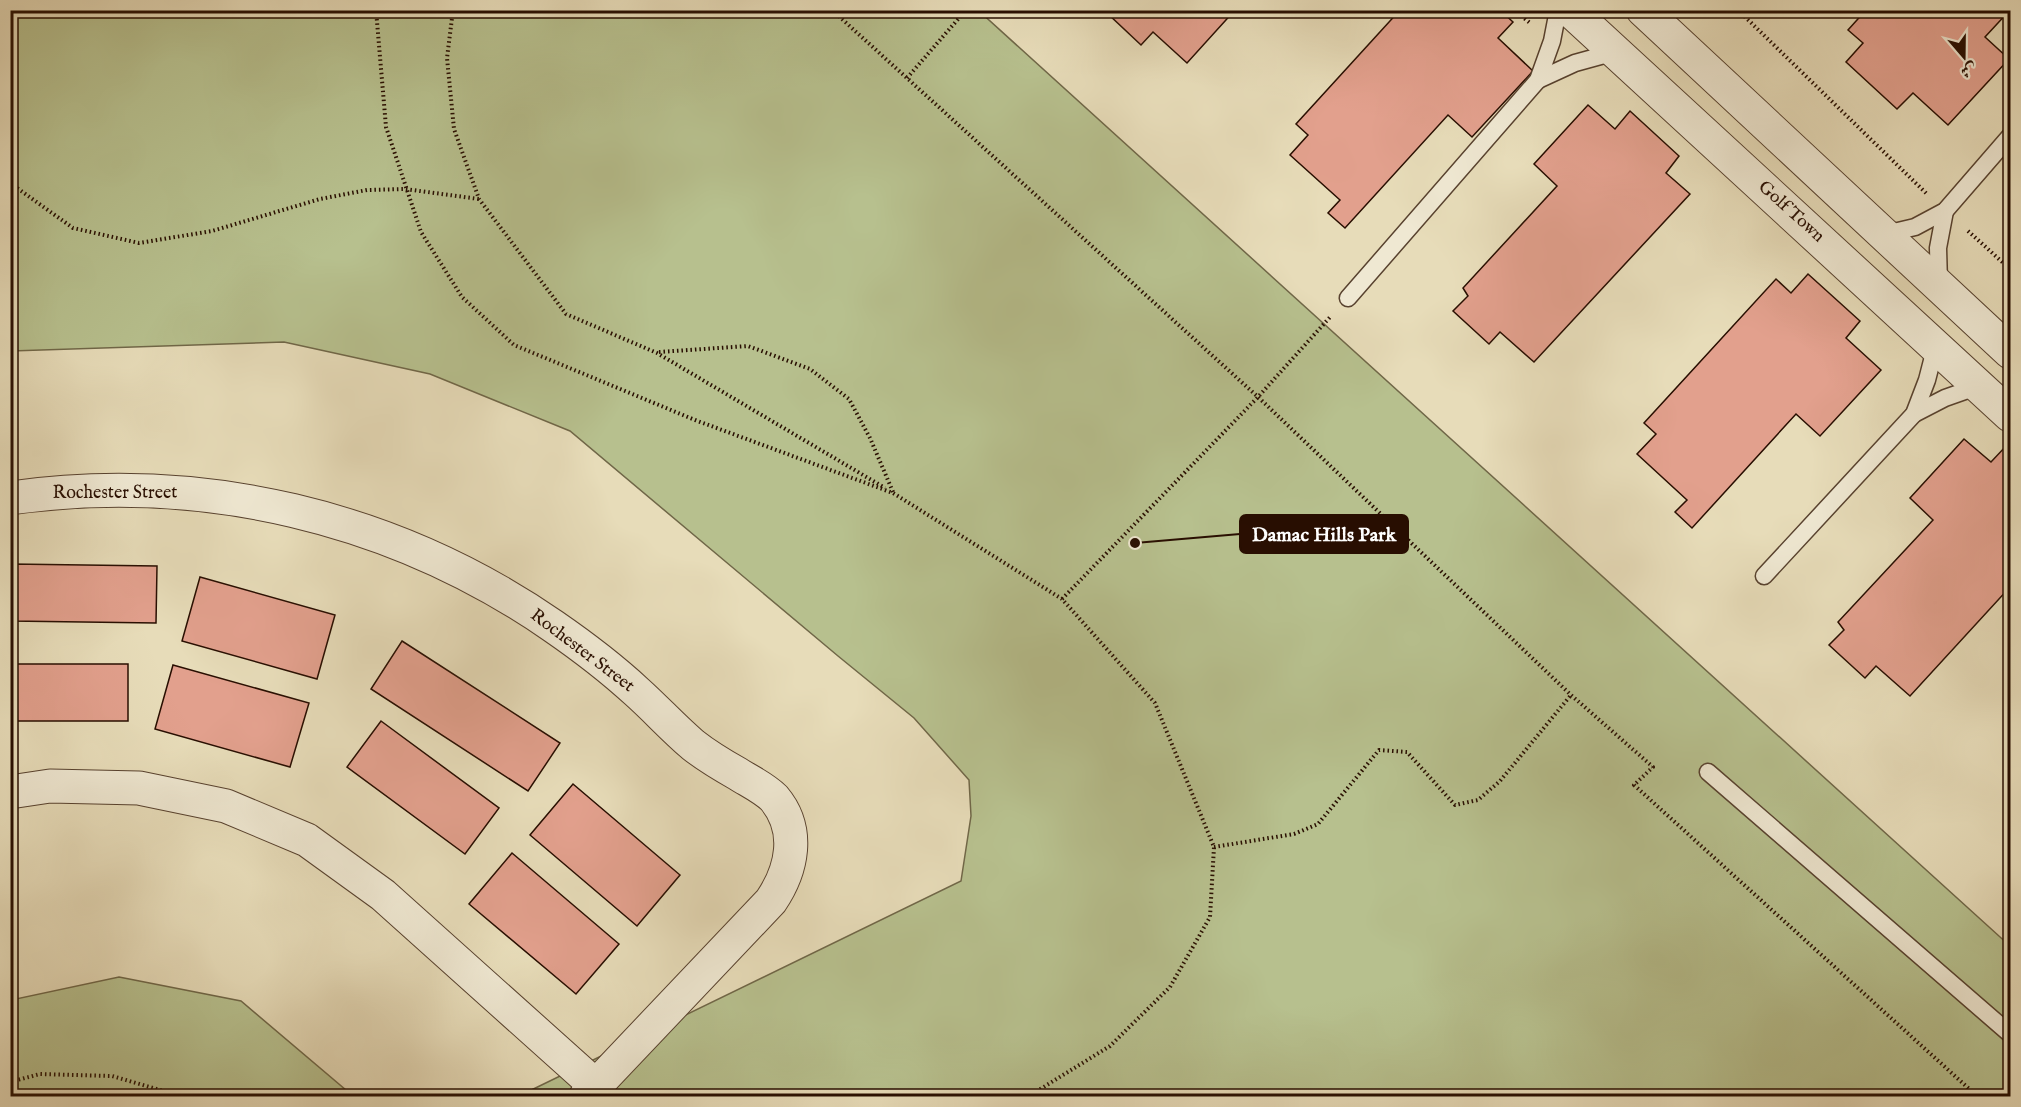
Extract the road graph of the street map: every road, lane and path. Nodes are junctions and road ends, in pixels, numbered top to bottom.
1 (376, 10) edge
2 (453, 10) edge
3 (832, 10) edge
4 (966, 10) edge
5 (1558, 10) edge
6 (1570, 10) edge
7 (1642, 10) edge
8 (1738, 10) edge
9 (1615, 52) junction
10 (907, 78) junction
11 (1538, 80) junction
12 (2010, 136) edge
13 (10, 183) edge
14 (405, 189) junction
15 (479, 199) junction
16 (1945, 211) junction
17 (1881, 232) junction
18 (2010, 269) edge
19 (1940, 286) junction
20 (1348, 298) joint
21 (1936, 345) junction
22 (657, 352) junction
23 (2010, 352) edge
24 (1979, 386) junction
25 (1258, 397) junction
26 (1914, 414) junction
27 (2010, 415) edge
28 (893, 493) junction
29 (10, 498) edge
30 (1764, 576) dead end
31 (1062, 599) junction
32 (1571, 695) junction
33 (1708, 772) dead end
34 (10, 792) edge
35 (1214, 847) junction
36 (2010, 1034) edge
37 (10, 1082) edge
38 (591, 1091) edge
39 (181, 1096) edge
40 (1029, 1096) edge
41 (1977, 1096) edge

1 - 14 path
2 - 15 path
3 - 10 path
4 - 10 path
5 - 11 lane
6 - 9 street, Golf Town
7 - 17 street
8 - 16 path
9 - 11 lane
9 - 21 street, Golf Town
10 - 25 path
11 - 20 lane
12 - 16 lane
13 - 14 path
14 - 15 path
14 - 28 path
15 - 22 path
16 - 17 lane
16 - 18 path
16 - 19 lane
17 - 19 street
19 - 23 street
20 - 25 path
21 - 24 street, Golf Town
21 - 26 lane
22 - 28 path
22 - 28 path
24 - 26 lane
24 - 27 street, Golf Town
25 - 31 path
25 - 32 path
26 - 30 lane
28 - 31 path
29 - 38 street, Rochester Street
31 - 35 path
32 - 35 path
32 - 41 path
33 - 36 lane
34 - 38 street, Rochester Street
35 - 40 path
37 - 39 path

